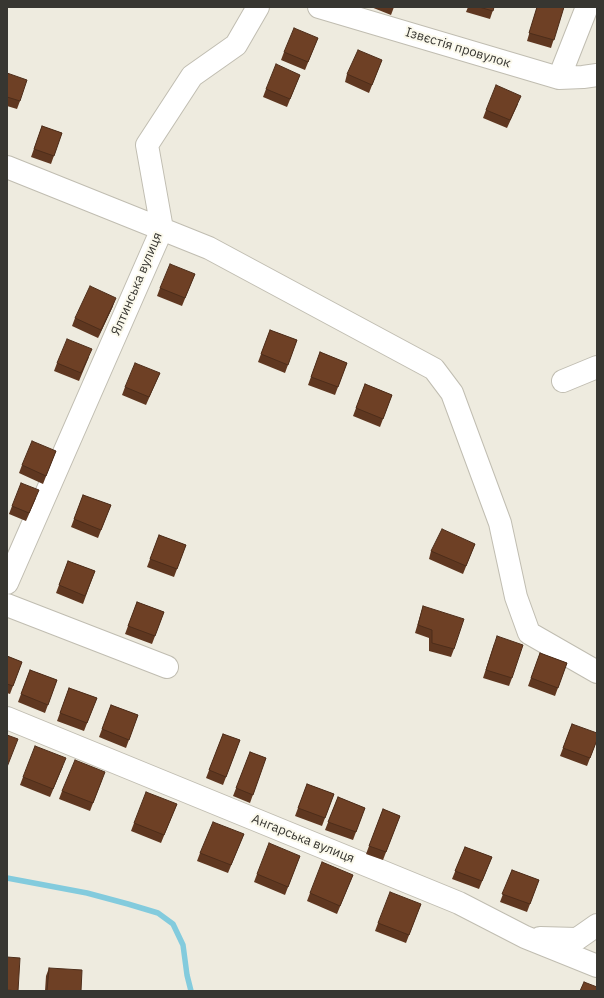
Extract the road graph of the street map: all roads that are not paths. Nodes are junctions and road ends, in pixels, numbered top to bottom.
1 (258, 7) edge
2 (320, 7) edge
3 (587, 7) edge
4 (597, 75) edge
5 (559, 78) junction
6 (7, 167) edge
7 (162, 229) junction
8 (597, 367) edge
9 (563, 381) dead end
10 (7, 583) edge
11 (7, 605) edge
12 (167, 667) dead end
13 (597, 672) edge
14 (7, 718) edge
15 (597, 925) edge
16 (525, 937) junction
17 (597, 966) edge

1 - 7 street, Ялтинська вулиця
2 - 5 street, Ізвєстія провулок
3 - 5 street
4 - 5 street, Ізвєстія провулок
6 - 7 street
7 - 10 street, Ялтинська вулиця
7 - 13 street
8 - 9 street
11 - 12 street
14 - 16 street, Ангарська вулиця
15 - 16 street
16 - 17 street, Ангарська вулиця

